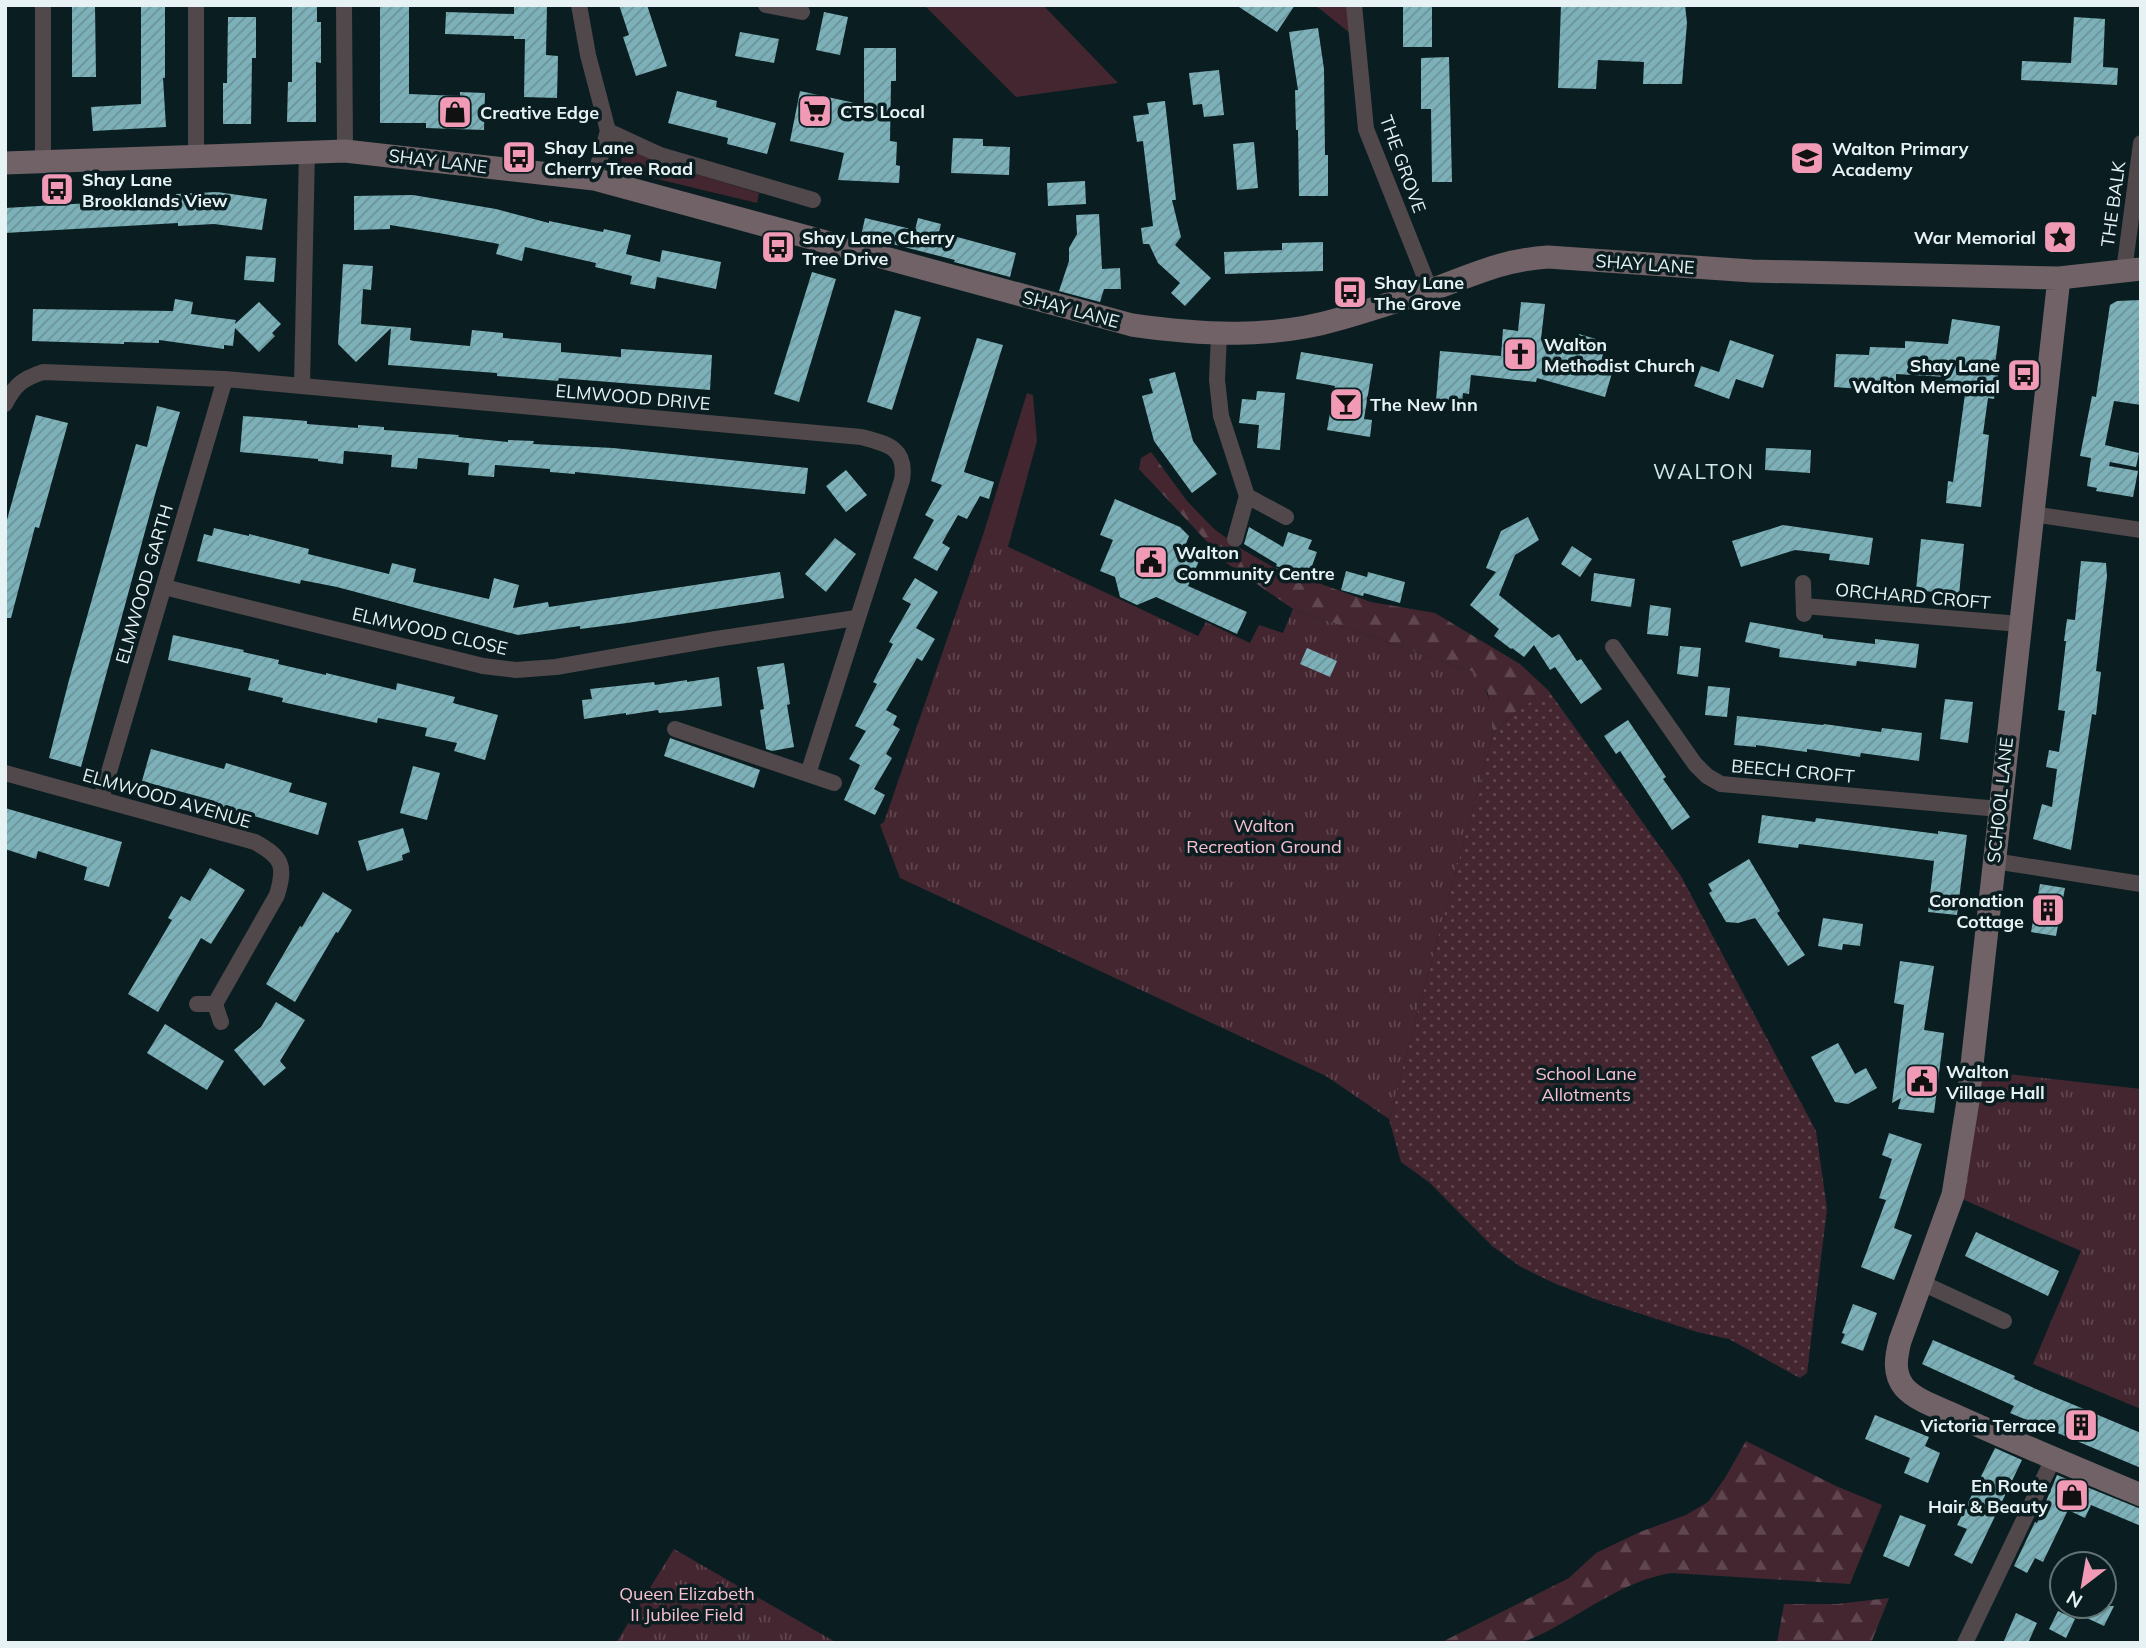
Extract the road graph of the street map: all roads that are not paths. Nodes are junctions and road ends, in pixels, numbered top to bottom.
1 (43, 5) edge
2 (196, 5) edge
3 (344, 5) edge
4 (579, 5) edge
5 (1354, 5) edge
6 (776, 6) edge
7 (802, 12) dead end
8 (608, 131) junction
9 (2141, 143) edge
10 (307, 150) junction
11 (345, 150) junction
12 (196, 156) junction
13 (43, 162) junction
14 (5, 163) edge
15 (594, 179) junction
16 (813, 200) dead end
17 (2132, 270) edge
18 (2059, 278) junction
19 (1430, 290) junction
20 (1219, 334) junction
21 (225, 379) junction
22 (302, 385) junction
23 (5, 404) edge
24 (1247, 496) junction
25 (2032, 514) junction
26 (1286, 517) dead end
27 (2141, 530) edge
28 (1235, 539) dead end
29 (1803, 583) dead end
30 (164, 587) junction
31 (856, 618) junction
32 (2020, 624) junction
33 (1613, 647) dead end
34 (675, 729) dead end
35 (5, 773) edge
36 (808, 774) junction
37 (834, 782) dead end
38 (101, 799) junction
39 (1999, 809) junction
40 (1994, 860) junction
41 (2141, 884) edge
42 (197, 1004) dead end
43 (215, 1004) junction
44 (221, 1022) dead end
45 (1922, 1283) junction
46 (2004, 1321) dead end
47 (2053, 1459) junction
48 (2141, 1495) edge
49 (1965, 1643) edge

1 - 13 street
2 - 12 street
3 - 11 street
4 - 8 street
5 - 19 street, THE GROVE
6 - 7 street
8 - 15 street
8 - 16 street
9 - 17 street, THE BALK
10 - 11 main road, SHAY LANE
10 - 12 main road, SHAY LANE
10 - 22 street
11 - 15 main road, SHAY LANE
12 - 13 main road, SHAY LANE
13 - 14 main road, SHAY LANE
15 - 20 main road, SHAY LANE
17 - 18 main road, SHAY LANE
18 - 19 main road, SHAY LANE
18 - 25 main road, SCHOOL LANE
19 - 20 main road, SHAY LANE
20 - 24 street
21 - 22 street, ELMWOOD DRIVE
21 - 23 street, ELMWOOD DRIVE
21 - 30 street, ELMWOOD GARTH
22 - 31 street, ELMWOOD DRIVE
24 - 26 street
24 - 28 street
25 - 27 street
25 - 32 main road, SCHOOL LANE
29 - 32 street, ORCHARD CROFT
30 - 31 street, ELMWOOD CLOSE
30 - 38 street, ELMWOOD GARTH
31 - 36 street, ELMWOOD DRIVE
32 - 39 main road, SCHOOL LANE
33 - 39 street, BEECH CROFT
34 - 36 street
35 - 38 street, ELMWOOD AVENUE
36 - 37 street
38 - 43 street, ELMWOOD AVENUE
39 - 40 main road, SCHOOL LANE
40 - 41 street
40 - 45 main road, SCHOOL LANE
42 - 43 street
43 - 44 street
45 - 46 street
45 - 47 main road, SCHOOL LANE
47 - 48 main road, SCHOOL LANE
47 - 49 street

